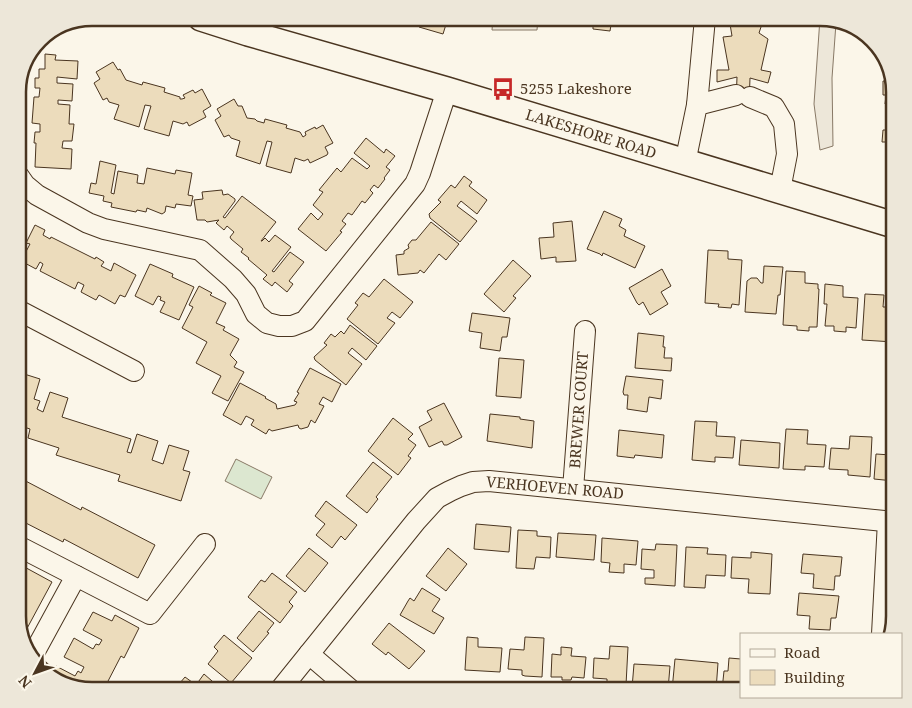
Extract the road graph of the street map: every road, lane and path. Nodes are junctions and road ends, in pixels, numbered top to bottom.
1 (228, 26) edge
2 (704, 26) edge
3 (447, 90) junction
4 (697, 105) junction
5 (685, 163) junction
6 (26, 185) edge
7 (780, 190) junction
8 (886, 223) edge
9 (26, 314) edge
10 (585, 331) dead end
11 (134, 371) dead end
12 (573, 489) junction
13 (886, 520) edge
14 (205, 544) dead end
15 (26, 550) edge
16 (76, 576) junction
17 (886, 584) edge
18 (882, 633) edge
19 (37, 648) edge
20 (309, 654) junction
21 (286, 682) edge
22 (342, 682) edge

1 - 3 main road, LAKESHORE ROAD
2 - 4 street
3 - 5 main road, LAKESHORE ROAD
3 - 6 street
4 - 5 street
4 - 7 street
5 - 7 main road, LAKESHORE ROAD
7 - 8 main road, LAKESHORE ROAD
9 - 11 street
10 - 12 street, BREWER COURT
12 - 13 street, VERHOEVEN ROAD
12 - 20 street, VERHOEVEN ROAD
14 - 16 street
15 - 16 street
16 - 19 street
17 - 18 street
20 - 21 street, VERHOEVEN ROAD
20 - 22 street

